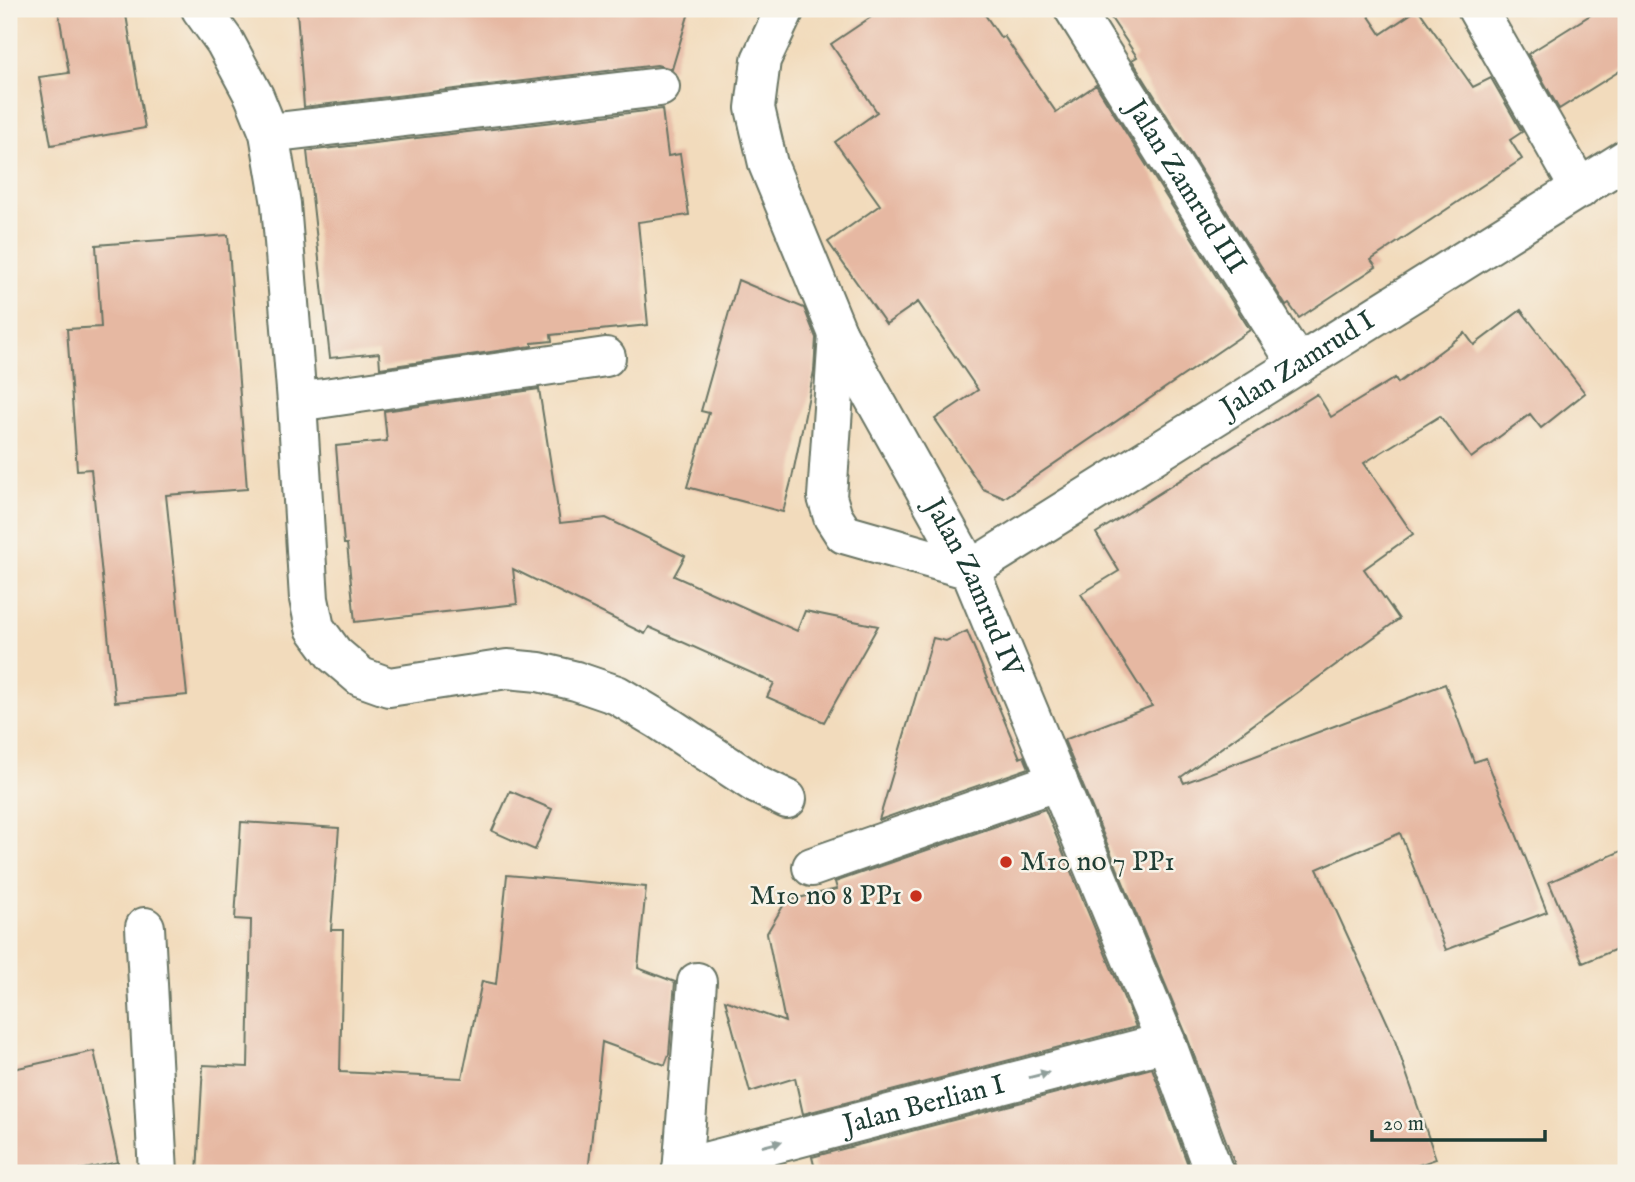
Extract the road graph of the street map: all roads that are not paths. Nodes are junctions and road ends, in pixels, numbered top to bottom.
1 (201, 9) edge
2 (785, 9) edge
3 (1074, 9) edge
4 (1477, 9) edge
5 (660, 87) dead end
6 (269, 133) junction
7 (1626, 159) edge
8 (1580, 188) junction
9 (838, 334) junction
10 (606, 357) dead end
11 (1298, 365) junction
12 (297, 402) junction
13 (971, 570) junction
14 (1058, 781) junction
15 (787, 799) dead end
16 (812, 867) dead end
17 (146, 941) dead end
18 (697, 982) dead end
19 (1166, 1042) junction
20 (682, 1170) edge
21 (158, 1173) edge
22 (1214, 1173) edge

1 - 6 street
2 - 9 street, Jalan Zamrud IV
3 - 11 street, Jalan Zamrud III
4 - 8 street
5 - 6 street
6 - 12 street
7 - 8 street, Jalan Zamrud I
8 - 11 street, Jalan Zamrud I
9 - 13 street, Jalan Zamrud IV
9 - 13 street
10 - 12 street
11 - 13 street, Jalan Zamrud I
12 - 15 street
13 - 14 street, Jalan Zamrud IV
14 - 16 street
14 - 19 street, Jalan Zamrud IV
17 - 21 street
18 - 20 street
20 -> 19 street, Jalan Berlian I
19 - 22 street, Jalan Zamrud IV

